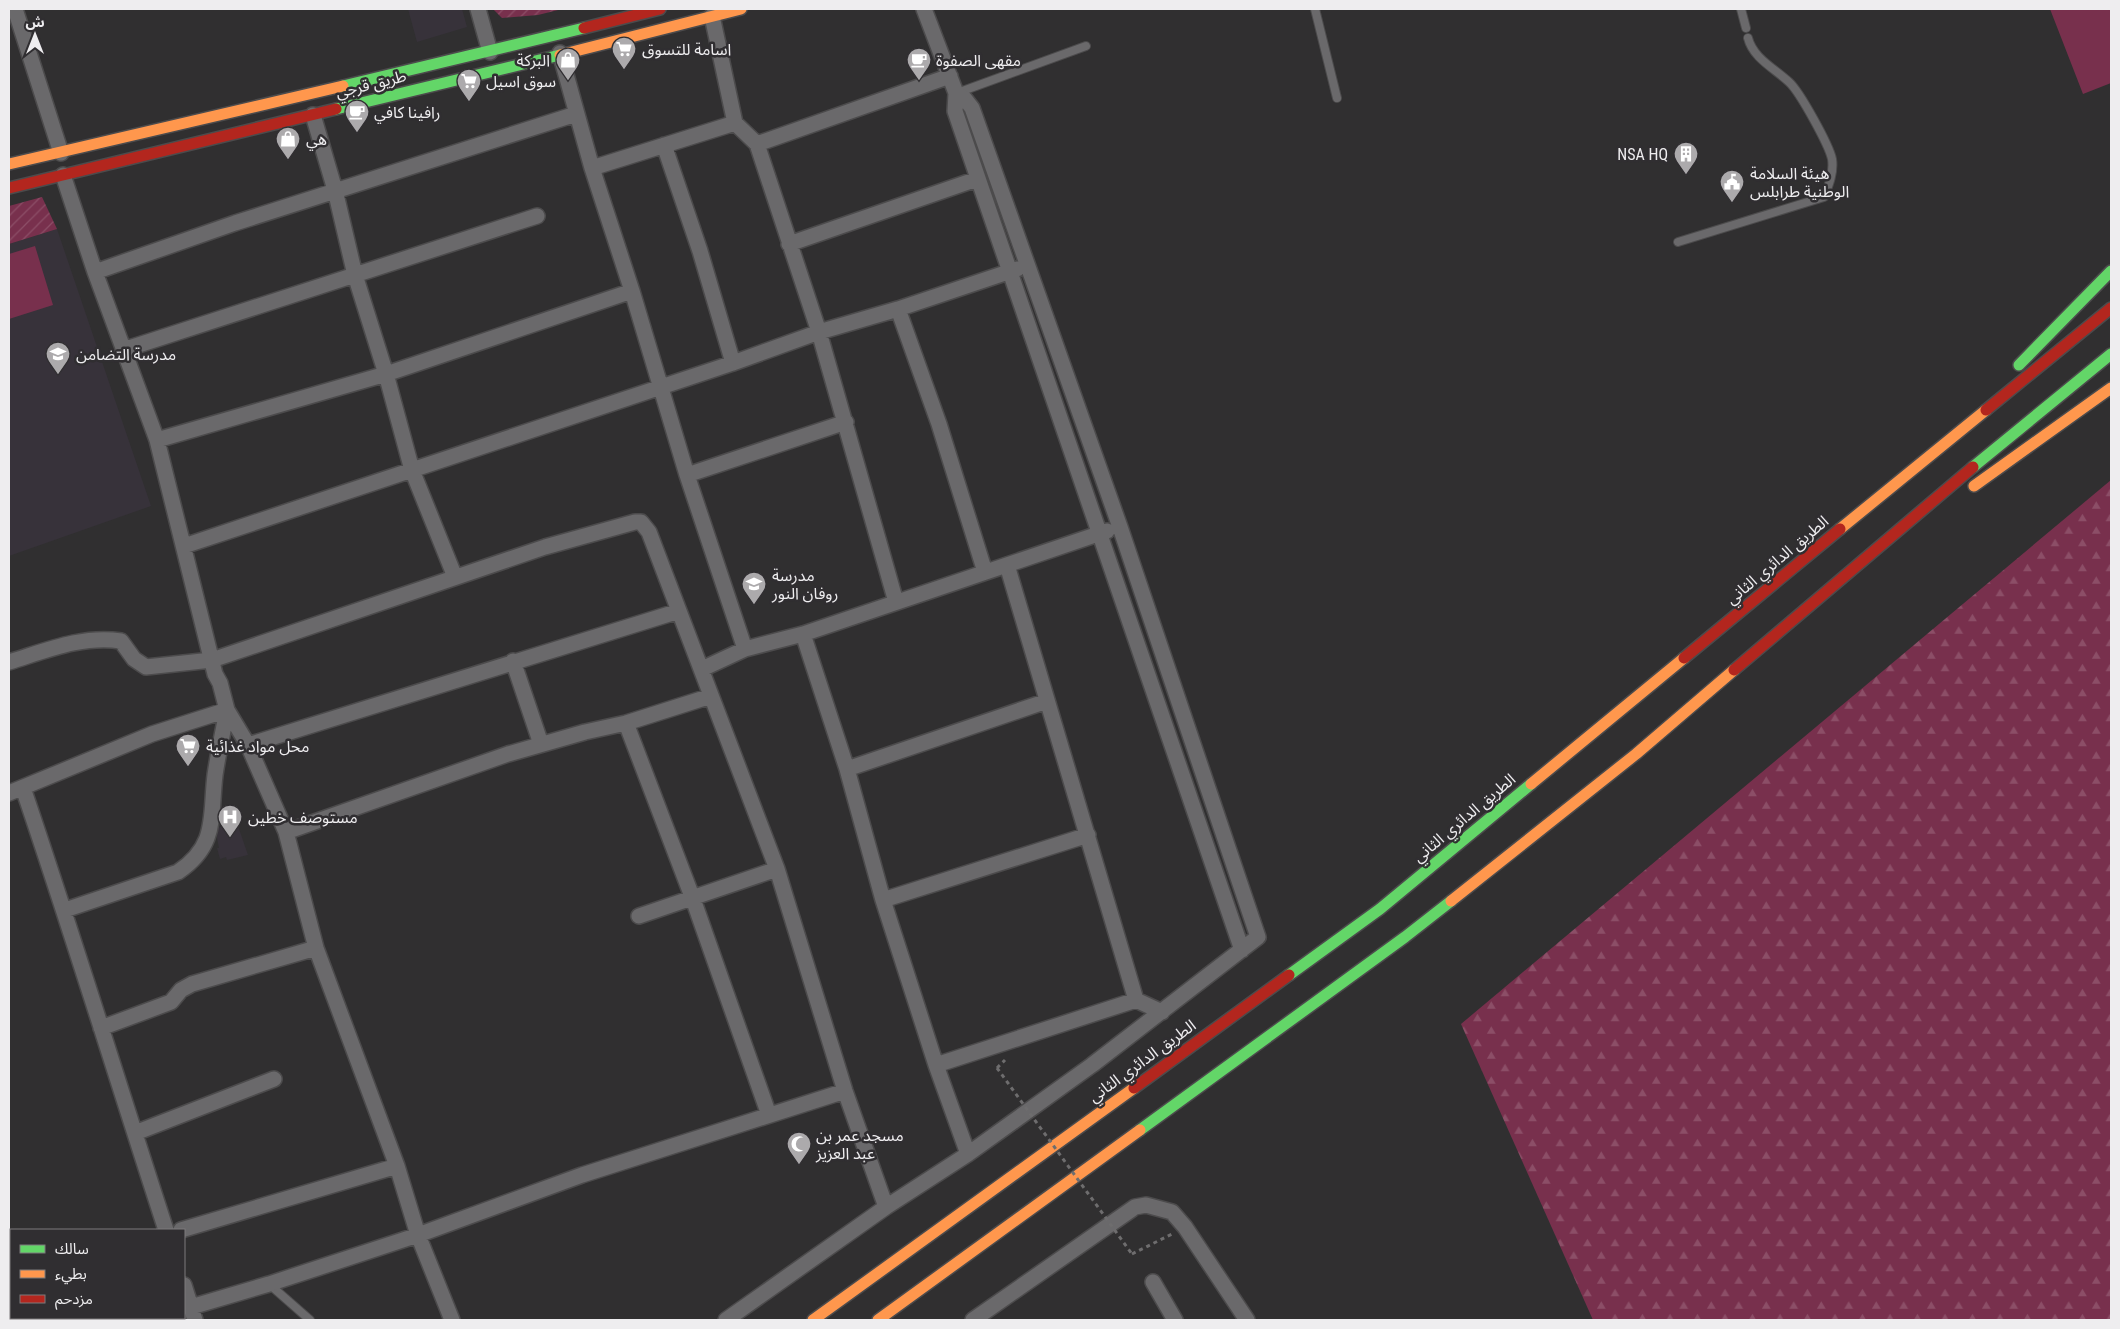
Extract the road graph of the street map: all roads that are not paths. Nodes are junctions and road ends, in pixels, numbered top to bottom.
1 (15, 9) edge
2 (478, 9) edge
3 (660, 9) edge
4 (741, 9) edge
5 (924, 9) edge
6 (1315, 9) edge
7 (1741, 9) edge
8 (712, 16) junction
9 (1746, 28) dead end
10 (1748, 38) dead end
11 (1086, 46) dead end
12 (490, 52) junction
13 (560, 53) junction
14 (950, 76) junction
15 (956, 93) junction
16 (1338, 98) dead end
17 (576, 114) junction
18 (313, 115) junction
19 (735, 123) junction
20 (757, 144) junction
21 (664, 145) junction
22 (61, 153) junction
23 (9, 164) edge
24 (592, 168) junction
25 (63, 176) junction
26 (977, 179) junction
27 (9, 188) edge
28 (335, 190) junction
29 (537, 216) dead end
30 (1678, 242) dead end
31 (789, 244) junction
32 (1028, 265) junction
33 (2111, 271) edge
34 (95, 272) junction
35 (1008, 272) junction
36 (355, 275) junction
37 (632, 291) junction
38 (2111, 308) edge
39 (898, 309) junction
40 (819, 332) junction
41 (123, 350) junction
42 (2111, 354) edge
43 (733, 363) junction
44 (2014, 370) dead end
45 (386, 374) junction
46 (2000, 384) dead end
47 (661, 386) junction
48 (2111, 388) edge
49 (846, 422) junction
50 (158, 440) junction
51 (412, 470) junction
52 (688, 475) junction
53 (1967, 490) dead end
54 (1951, 501) dead end
55 (1854, 518) junction
56 (1120, 526) junction
57 (1099, 534) junction
58 (184, 546) junction
59 (1880, 548) junction
60 (1007, 565) junction
61 (985, 572) junction
62 (455, 577) junction
63 (896, 602) junction
64 (679, 610) junction
65 (803, 634) junction
66 (745, 649) junction
67 (212, 660) junction
68 (513, 661) junction
69 (9, 662) edge
70 (702, 669) junction
71 (711, 696) junction
72 (1047, 701) junction
73 (227, 710) junction
74 (626, 724) junction
75 (248, 744) junction
76 (541, 744) junction
77 (847, 769) junction
78 (16, 791) edge
79 (286, 832) junction
80 (1088, 836) junction
81 (777, 869) junction
82 (693, 899) junction
83 (883, 900) junction
84 (65, 910) junction
85 (639, 916) dead end
86 (316, 948) junction
87 (1242, 950) junction
88 (1136, 1000) junction
89 (1162, 1012) junction
90 (100, 1028) junction
91 (936, 1065) junction
92 (274, 1079) dead end
93 (845, 1091) junction
94 (769, 1115) junction
95 (134, 1133) junction
96 (968, 1154) junction
97 (397, 1166) junction
98 (886, 1207) junction
99 (166, 1229) edge
100 (184, 1229) edge
101 (418, 1235) junction
102 (1153, 1282) dead end
103 (269, 1284) junction
104 (185, 1288) edge
105 (193, 1313) edge
106 (310, 1320) edge
107 (452, 1320) edge
108 (726, 1320) edge
109 (813, 1320) edge
110 (878, 1320) edge
111 (974, 1320) edge
112 (1175, 1320) edge
113 (1247, 1320) edge

1 - 22 street
2 - 12 street
3 - 12 highway, طريق قرجي
4 - 8 highway, طريق قرجي
5 - 14 street
6 - 16 lane
7 - 9 lane
8 - 13 highway, طريق قرجي
8 - 19 street
10 - 30 lane
11 - 15 lane
12 - 22 highway, طريق قرجي
13 - 17 street
13 - 18 highway, طريق قرجي
14 - 15 street
14 - 20 street
15 - 26 street
15 - 32 street
17 - 24 street
17 - 28 street
18 - 25 highway, طريق قرجي
18 - 28 street
19 - 20 street
19 - 21 street
20 - 31 street
21 - 24 street
21 - 43 street
22 - 23 highway, طريق قرجي
24 - 37 street
25 - 27 highway, طريق قرجي
25 - 34 street
26 - 31 street
26 - 35 street
28 - 34 street
28 - 36 street
29 - 36 street
31 - 40 street
32 - 35 street
32 - 56 street
33 - 44 highway
34 - 41 street
35 - 39 street
35 - 57 street
36 - 41 street
36 - 45 street
37 - 45 street
37 - 47 street
38 - 55 highway, الطريق الدائري الثاني
39 - 40 street
39 - 61 street
40 - 43 street
40 - 49 street
41 - 50 street
42 - 59 highway
43 - 47 street
45 - 50 street
45 - 51 street
46 - 55 highway
47 - 51 street
47 - 52 street
48 - 53 highway
49 - 52 street
49 - 63 street
50 - 58 street
51 - 58 street
51 - 62 street
52 - 66 street
54 - 59 highway
55 - 109 highway, الطريق الدائري الثاني
56 - 57 street
56 - 87 street
57 - 60 street
57 - 87 street
58 - 67 street
59 - 110 highway
60 - 61 street
60 - 72 street
61 - 63 street
62 - 64 street
62 - 67 street
63 - 65 street
64 - 68 street
64 - 70 street
65 - 66 street
65 - 77 street
66 - 70 street
67 - 69 street
67 - 73 street
68 - 75 street
68 - 76 street
70 - 71 street
71 - 74 street
71 - 81 street
72 - 77 street
72 - 80 street
73 - 75 street
73 - 78 street
73 - 84 street
74 - 76 street
74 - 82 street
75 - 79 street
76 - 79 street
77 - 83 street
78 - 84 street
79 - 86 street
80 - 83 street
80 - 88 street
81 - 82 street
81 - 93 street
82 - 85 street
82 - 94 street
83 - 91 street
84 - 90 street
86 - 90 street
86 - 97 street
87 - 89 street
88 - 89 street
88 - 91 street
89 - 96 street
90 - 95 street
91 - 96 street
92 - 95 street
93 - 94 street
93 - 98 street
94 - 101 street
95 - 99 street
96 - 98 street
97 - 100 street
97 - 101 street
98 - 108 street
101 - 103 street
101 - 107 street
102 - 112 street
103 - 105 street
103 - 106 lane
104 - 105 street
111 - 113 street

